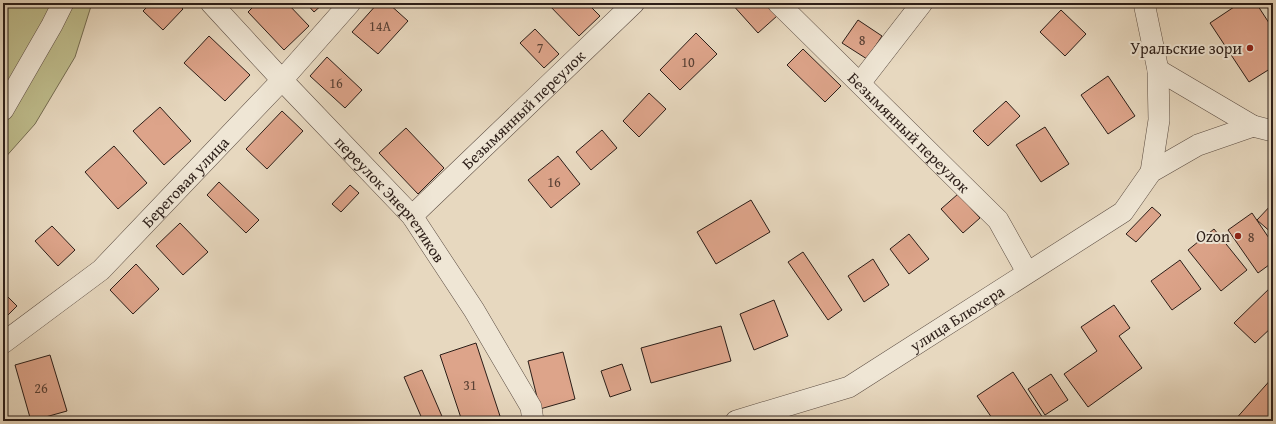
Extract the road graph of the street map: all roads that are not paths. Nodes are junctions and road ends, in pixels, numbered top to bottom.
1 (63, 3) edge
2 (211, 3) edge
3 (350, 3) edge
4 (634, 3) edge
5 (778, 3) edge
6 (922, 3) edge
7 (1144, 3) edge
8 (1158, 70) junction
9 (282, 80) junction
10 (860, 83) junction
11 (3, 110) edge
12 (1253, 126) junction
13 (1273, 131) edge
14 (1151, 172) junction
15 (412, 216) junction
16 (1027, 272) junction
17 (3, 343) edge
18 (534, 421) edge
19 (736, 421) edge

1 - 11 street
2 - 9 street, переулок Энергетиков
3 - 9 street, Береговая улица
4 - 15 street, Безымянный переулок
5 - 10 street, Безымянный переулок
6 - 10 street
7 - 8 street, улица Блюхера
8 - 12 street
8 - 14 street, улица Блюхера
9 - 15 street, переулок Энергетиков
9 - 17 street, Береговая улица
10 - 16 street, Безымянный переулок
12 - 13 street
12 - 14 street, улица Блюхера
14 - 16 street, улица Блюхера
15 - 18 street, переулок Энергетиков
16 - 19 street, улица Блюхера

